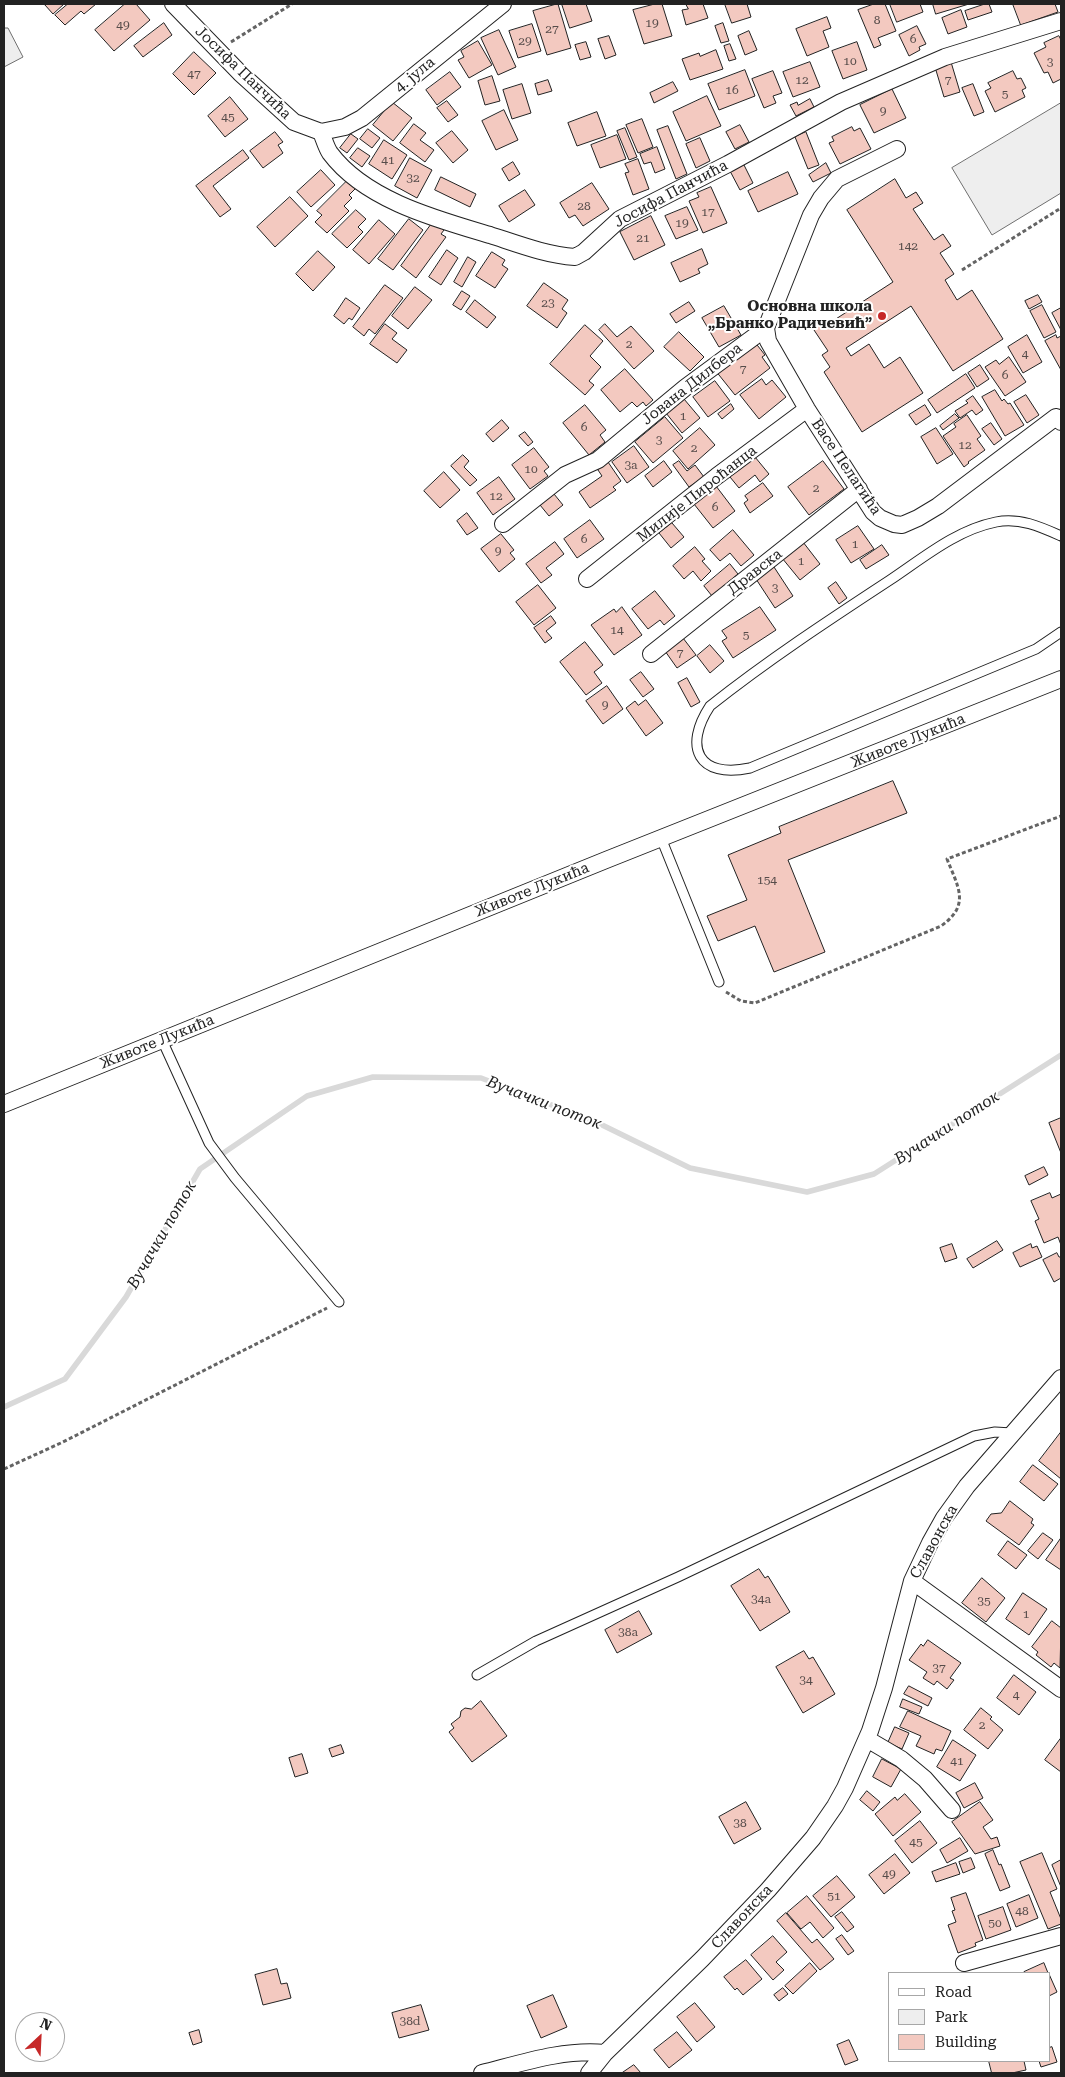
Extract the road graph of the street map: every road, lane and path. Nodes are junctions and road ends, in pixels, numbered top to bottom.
1 (173, 4) edge
2 (292, 4) edge
3 (503, 4) edge
4 (1061, 21) edge
5 (218, 50) junction
6 (321, 132) junction
7 (897, 149) dead end
8 (1061, 208) edge
9 (962, 270) dead end
10 (766, 328) junction
11 (807, 409) junction
12 (1060, 417) edge
13 (859, 489) junction
14 (503, 524) dead end
15 (1061, 536) edge
16 (587, 579) dead end
17 (1061, 632) edge
18 (651, 654) dead end
19 (1061, 678) edge
20 (1061, 816) edge
21 (661, 838) junction
22 (719, 982) joint
23 (162, 1040) junction
24 (4, 1104) edge
25 (339, 1302) joint
26 (1061, 1378) edge
27 (1012, 1433) junction
28 (4, 1469) edge
29 (912, 1581) junction
30 (477, 1675) dead end
31 (1061, 1689) edge
32 (867, 1739) junction
33 (952, 1810) dead end
34 (1061, 1936) edge
35 (964, 1963) dead end
36 (605, 2053) junction
37 (482, 2073) edge
38 (589, 2073) edge

1 - 5 street, Јосифа Панчића
2 - 5 path
3 - 6 street, 4. јула
4 - 6 street, Јосифа Панчића
5 - 6 street, Јосифа Панчића
7 - 10 street
8 - 9 path
10 - 11 street, Васе Пелагића
10 - 14 street, Јована Дилбера
11 - 13 street, Васе Пелагића
11 - 16 street, Милије Пироћанца
12 - 13 street, Васе Пелагића
13 - 18 street, Дравска
15 - 17 lane
19 - 21 street, Животе Лукића
20 - 22 path
21 - 22 lane
21 - 23 street, Животе Лукића
23 - 24 street, Животе Лукића
23 - 25 lane
25 - 28 path
26 - 27 street, Славонска
27 - 29 street, Славонска
27 - 30 lane
29 - 31 street
29 - 32 street, Славонска
32 - 33 street
32 - 36 street, Славонска
34 - 35 street
36 - 37 street
36 - 38 street, Славонска

